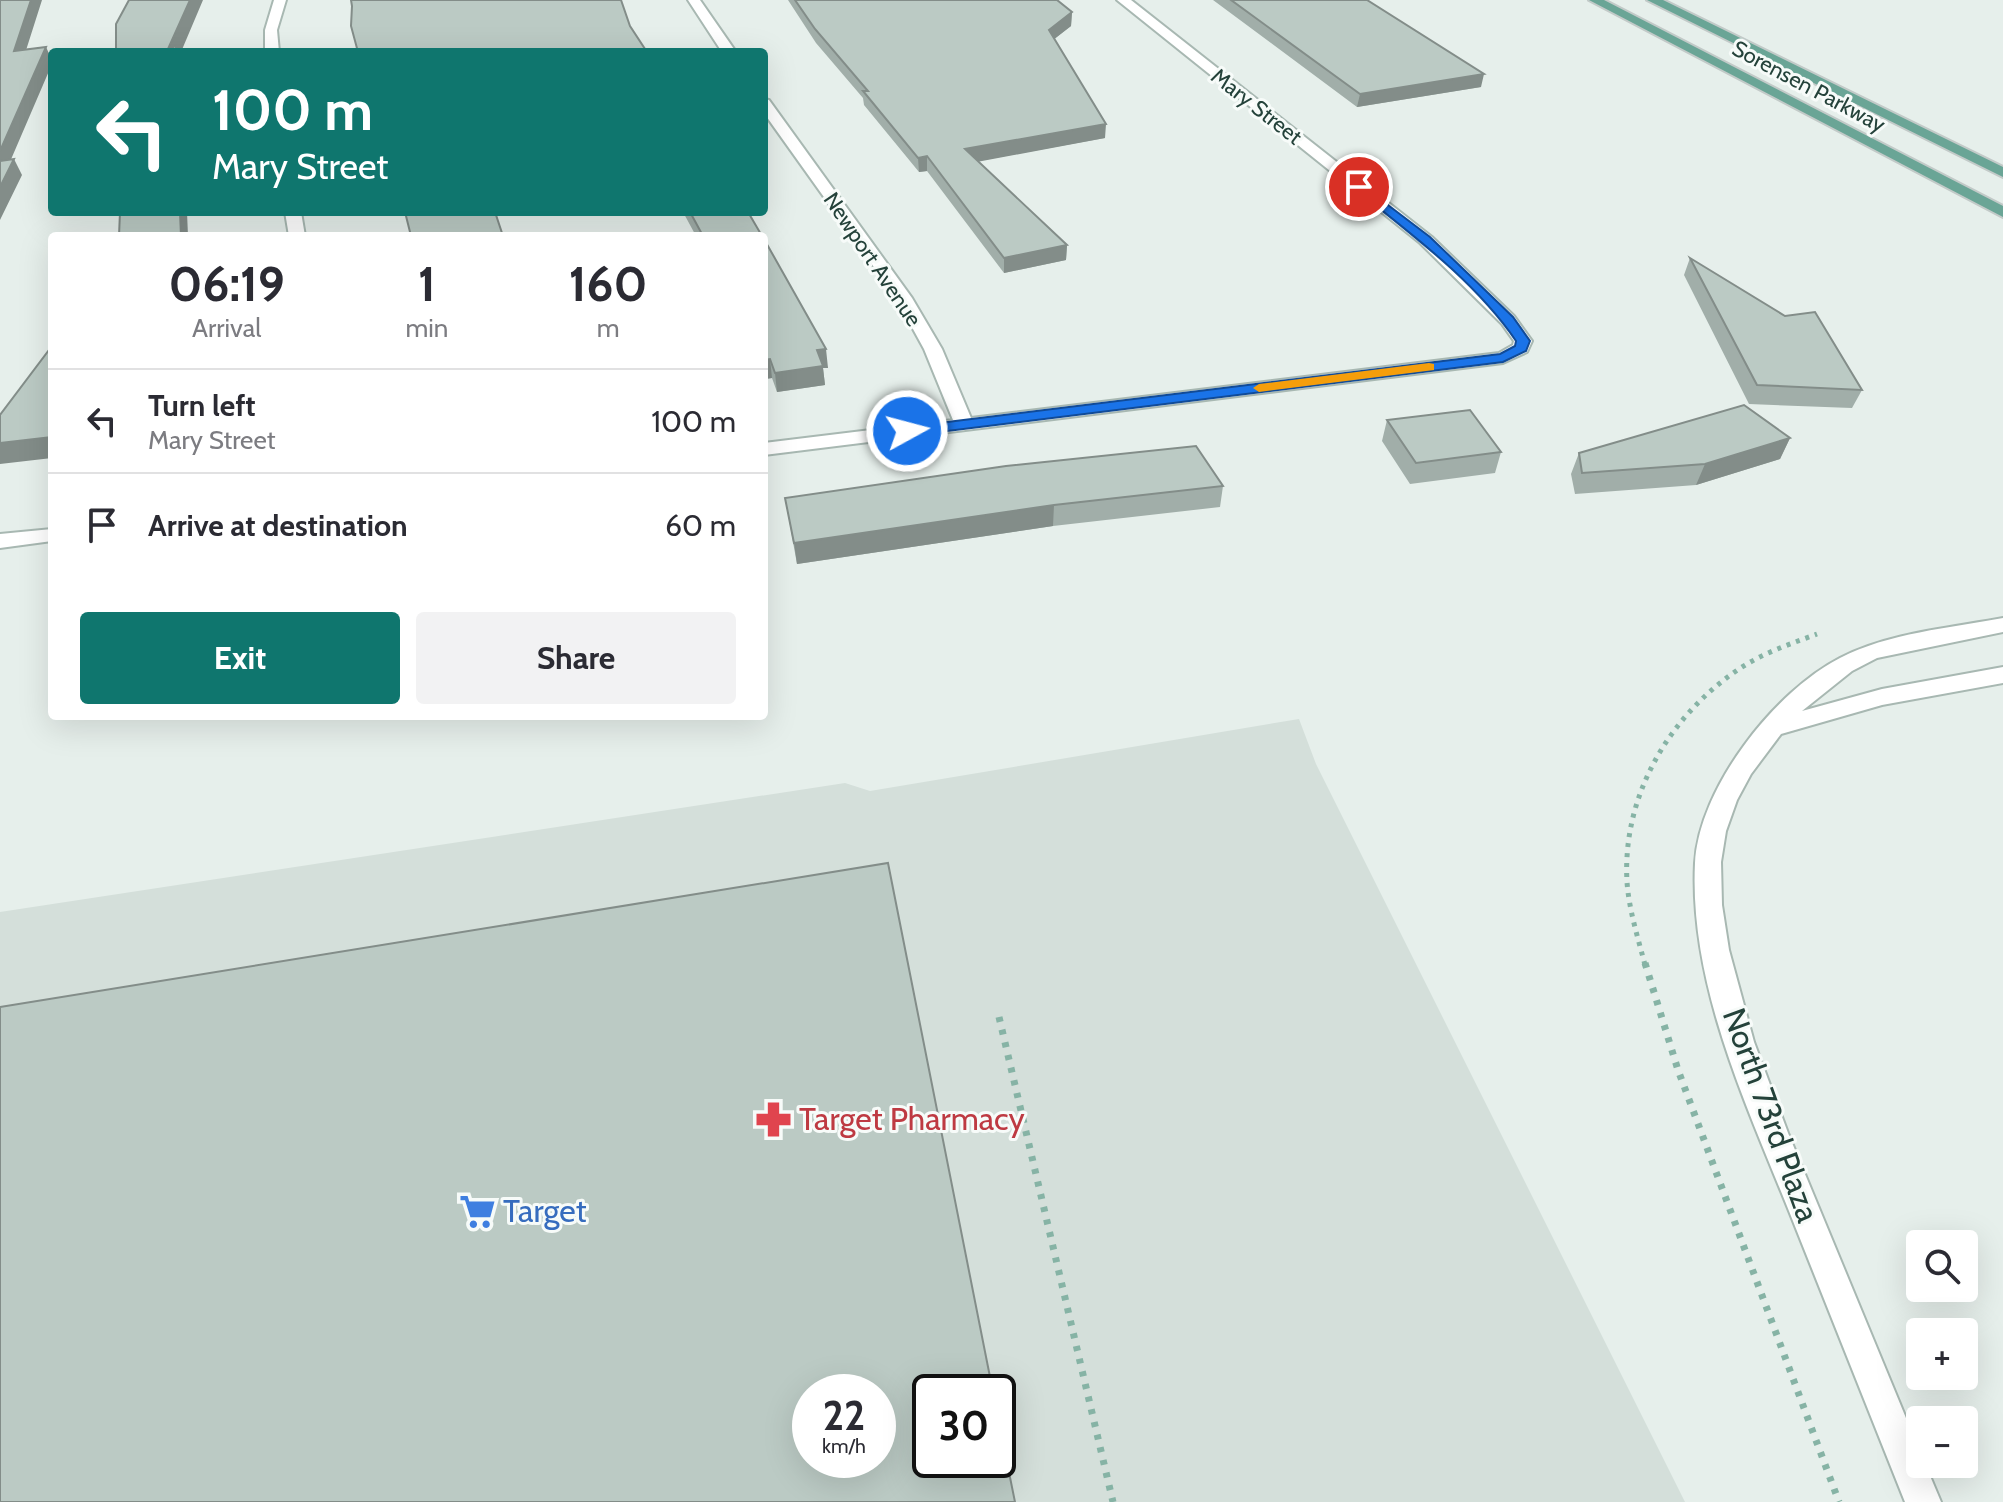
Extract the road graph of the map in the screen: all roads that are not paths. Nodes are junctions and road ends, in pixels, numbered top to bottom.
1 (280, 0) edge
2 (694, 0) edge
3 (1123, 0) edge
4 (1595, 0) edge
5 (1653, 0) edge
6 (272, 48) edge
7 (726, 48) edge
8 (768, 109) edge
9 (2003, 173) edge
10 (2003, 212) edge
11 (964, 424) junction
12 (768, 448) edge
13 (48, 535) edge
14 (0, 541) edge
15 (2003, 625) edge
16 (2003, 675) edge
17 (1774, 728) junction
18 (1923, 1502) edge

1 - 6 street
2 - 7 street
3 - 11 street, Mary Street
4 - 10 main road, Sorensen Parkway
5 - 9 main road, Sorensen Parkway
8 - 11 street, Newport Avenue
11 - 12 street
13 - 14 street
15 - 17 street, North 73rd Plaza
16 - 17 street
17 - 18 street, North 73rd Plaza

